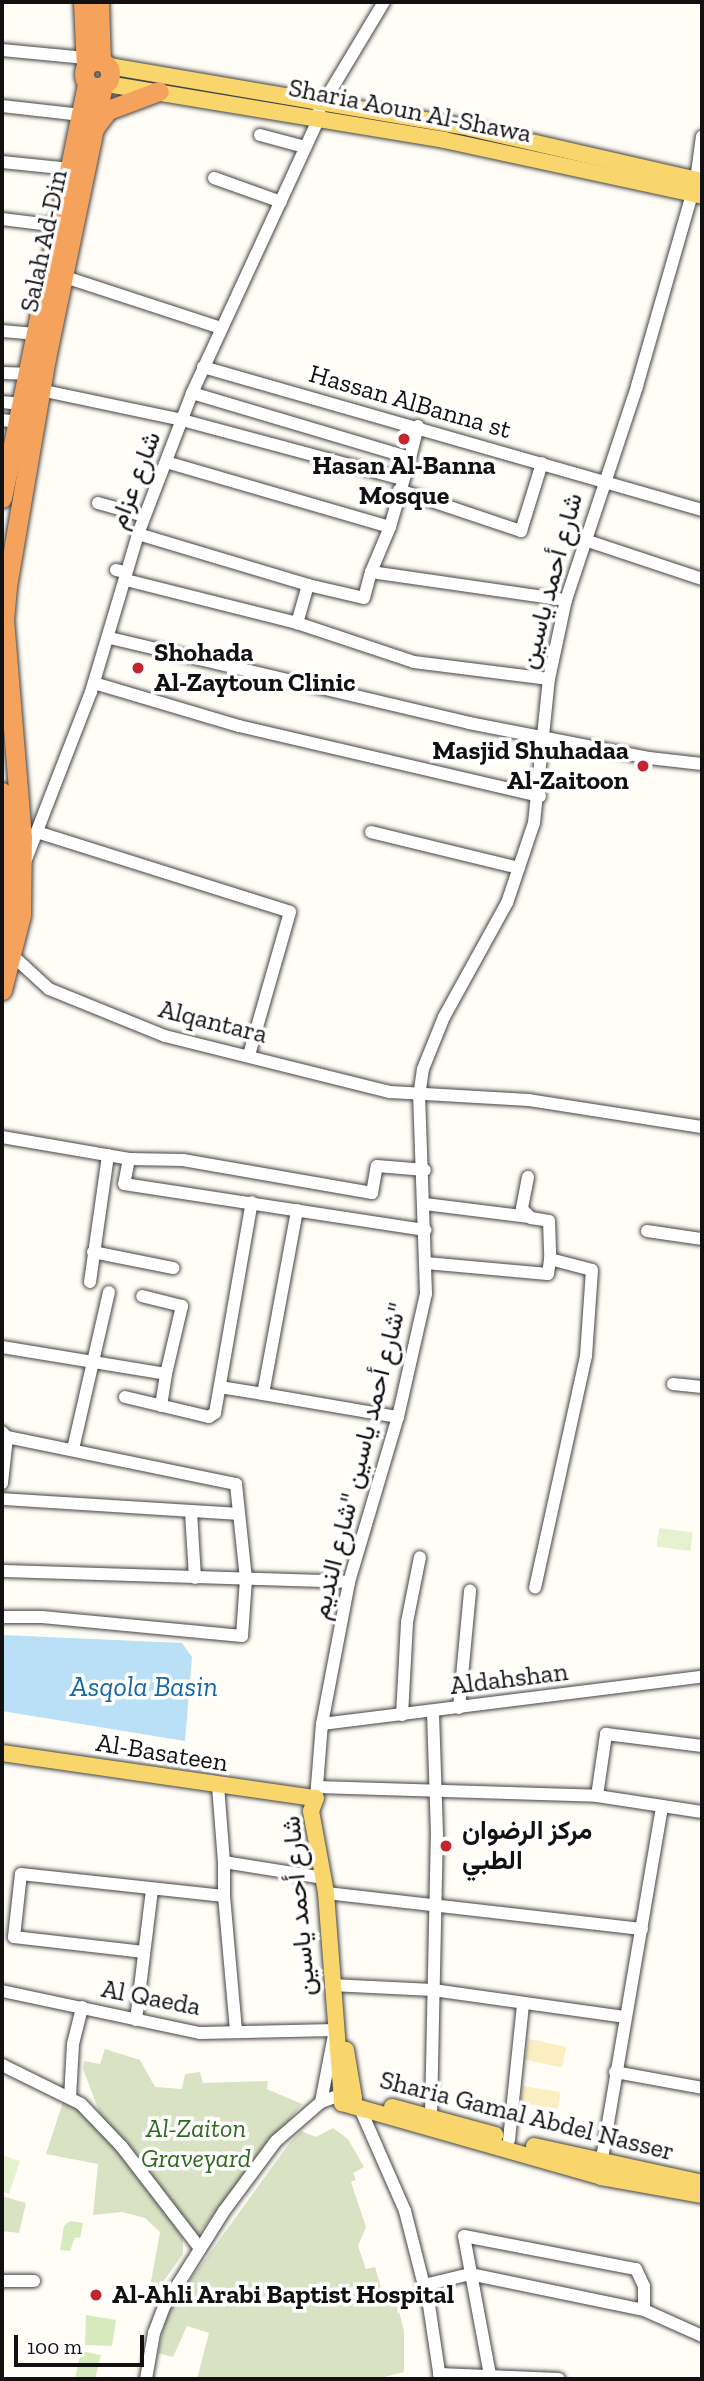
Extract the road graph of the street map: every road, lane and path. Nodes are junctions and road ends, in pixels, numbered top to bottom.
1 (83, 2) edge
2 (99, 2) edge
3 (384, 2) edge
4 (2, 50) edge
5 (97, 72) junction
6 (159, 91) junction
7 (2, 106) edge
8 (319, 113) junction
9 (88, 121) junction
10 (260, 135) dead end
11 (702, 136) edge
12 (305, 147) junction
13 (2, 162) edge
14 (71, 169) junction
15 (214, 178) dead end
16 (697, 188) edge
17 (281, 202) junction
18 (2, 219) edge
19 (59, 226) junction
20 (65, 277) junction
21 (221, 328) junction
22 (2, 331) edge
23 (35, 334) junction
24 (203, 366) junction
25 (2, 373) edge
26 (26, 374) junction
27 (40, 390) junction
28 (192, 393) junction
29 (11, 412) edge
30 (183, 420) junction
31 (418, 426) junction
32 (410, 458) junction
33 (166, 462) junction
34 (542, 463) junction
35 (603, 482) junction
36 (400, 484) junction
37 (3, 489) edge
38 (97, 503) dead end
39 (702, 510) edge
40 (144, 516) junction
41 (390, 527) junction
42 (138, 534) junction
43 (584, 540) junction
44 (116, 570) dead end
45 (371, 572) junction
46 (702, 579) edge
47 (126, 580) junction
48 (308, 585) junction
49 (566, 600) junction
50 (297, 623) junction
51 (110, 638) junction
52 (549, 679) junction
53 (94, 683) junction
54 (542, 736) junction
55 (702, 764) edge
56 (2, 792) edge
57 (540, 796) junction
58 (37, 832) junction
59 (371, 832) dead end
60 (4, 847) edge
61 (22, 868) junction
62 (519, 868) junction
63 (8, 951) edge
64 (464, 976) joint
65 (2, 990) edge
66 (249, 1055) junction
67 (419, 1097) junction
68 (702, 1127) edge
69 (2, 1137) edge
70 (108, 1155) junction
71 (129, 1159) junction
72 (425, 1170) junction
73 (528, 1177) dead end
74 (251, 1202) junction
75 (425, 1204) junction
76 (297, 1210) junction
77 (531, 1218) junction
78 (426, 1230) junction
79 (647, 1231) dead end
80 (702, 1239) edge
81 (93, 1252) junction
82 (550, 1259) junction
83 (426, 1263) junction
84 (173, 1268) dead end
85 (90, 1282) dead end
86 (109, 1292) dead end
87 (142, 1296) dead end
88 (2, 1347) edge
89 (95, 1359) junction
90 (166, 1374) junction
91 (673, 1384) dead end
92 (220, 1387) junction
93 (702, 1387) edge
94 (263, 1394) junction
95 (125, 1397) dead end
96 (161, 1406) junction
97 (398, 1417) junction
98 (4, 1434) edge
99 (73, 1449) junction
100 (2, 1483) edge
101 (2, 1499) edge
102 (191, 1512) junction
103 (238, 1514) junction
104 (420, 1557) dead end
105 (2, 1571) edge
106 (195, 1578) junction
107 (246, 1579) junction
108 (349, 1582) junction
109 (535, 1587) dead end
110 (470, 1591) dead end
111 (2, 1617) edge
112 (702, 1677) edge
113 (459, 1708) junction
114 (433, 1712) junction
115 (401, 1715) junction
116 (322, 1724) junction
117 (702, 1746) edge
118 (2, 1753) edge
119 (218, 1786) junction
120 (436, 1791) junction
121 (317, 1792) junction
122 (597, 1796) junction
123 (662, 1806) junction
124 (702, 1812) edge
125 (224, 1862) junction
126 (327, 1888) junction
127 (152, 1889) junction
128 (224, 1896) junction
129 (435, 1904) junction
130 (642, 1929) junction
131 (144, 1952) junction
132 (334, 1985) junction
133 (433, 1990) junction
134 (2, 1991) edge
135 (523, 2005) junction
136 (82, 2007) junction
137 (624, 2017) junction
138 (136, 2020) junction
139 (335, 2030) junction
140 (236, 2031) junction
141 (2, 2065) edge
142 (615, 2072) junction
143 (702, 2088) edge
144 (70, 2098) junction
145 (349, 2101) junction
146 (321, 2102) junction
147 (430, 2115) junction
148 (509, 2140) junction
149 (276, 2141) junction
150 (601, 2164) junction
151 (702, 2183) edge
152 (702, 2195) edge
153 (200, 2247) junction
154 (470, 2274) junction
155 (2, 2281) edge
156 (34, 2281) dead end
157 (424, 2285) junction
158 (644, 2310) junction
159 (702, 2336) edge
160 (490, 2375) junction
161 (439, 2377) edge
162 (146, 2379) edge
163 (559, 2379) edge

1 - 5 highway, Salah Ad-Din
2 - 5 highway, Salah Ad-Din
3 - 8 street, شارع عزام
4 - 5 street
5 - 6 main road, Sharia Aoun Al-Shawa
5 - 8 main road, Sharia Aoun Al-Shawa
5 - 9 highway, Salah Ad-Din
6 - 8 main road, Sharia Aoun Al-Shawa
6 - 9 highway
7 - 9 street
8 - 12 street, شارع عزام
8 - 16 main road, Sharia Aoun Al-Shawa
9 - 14 highway, Salah Ad-Din
9 - 20 highway, Salah Ad-Din
10 - 12 street
11 - 16 street, شارع أحمد ياسين
12 - 17 street, شارع عزام
13 - 14 street
14 - 19 highway, Salah Ad-Din
15 - 17 street
16 - 35 street, شارع أحمد ياسين
17 - 21 street, شارع عزام
18 - 19 street
19 - 23 highway, Salah Ad-Din
20 - 21 street
20 - 27 highway, Salah Ad-Din
21 - 24 street, شارع عزام
22 - 23 street
23 - 26 highway, Salah Ad-Din
24 - 28 street, شارع عزام
24 - 31 street, Hassan AlBanna st
25 - 26 street
26 - 29 highway, Salah Ad-Din
27 - 30 street
27 - 61 highway, Salah Ad-Din
28 - 30 street, شارع عزام
28 - 32 street
29 - 37 highway, Salah Ad-Din
30 - 33 street, شارع عزام
30 - 36 street
31 - 32 street
31 - 34 street, Hassan AlBanna st
32 - 36 street
33 - 40 street, شارع عزام
33 - 41 street
34 - 35 street, Hassan AlBanna st
34 - 36 street
35 - 39 street, Hassan AlBanna st
35 - 43 street, شارع أحمد ياسين
36 - 41 street
38 - 40 street
40 - 42 street, شارع عزام
41 - 45 street
42 - 47 street, شارع عزام
42 - 48 street
43 - 46 street
43 - 49 street, شارع أحمد ياسين
44 - 47 street
45 - 48 street
45 - 49 street
47 - 50 street
47 - 51 street, شارع عزام
48 - 50 street
49 - 52 street, شارع أحمد ياسين
50 - 52 street
51 - 53 street, شارع عزام
51 - 54 street
52 - 54 street, شارع أحمد ياسين
53 - 57 street
53 - 58 street, شارع عزام
54 - 55 street
54 - 57 street, شارع أحمد ياسين
56 - 60 highway, Salah Ad-Din
57 - 62 street, شارع أحمد ياسين
58 - 61 street, شارع عزام
58 - 66 street
59 - 62 street
60 - 63 highway, Salah Ad-Din
61 - 63 highway, Salah Ad-Din
62 - 64 street, شارع أحمد ياسين
63 - 65 highway, Salah Ad-Din
63 - 66 street, Alqantara
64 - 67 street, شارع أحمد ياسين "شارع النديم"
66 - 67 street, Alqantara
67 - 68 street, Alqantara
67 - 72 street, شارع أحمد ياسين "شارع النديم"
69 - 70 street
70 - 71 street
70 - 81 street
71 - 72 street
71 - 74 street
72 - 75 street, شارع أحمد ياسين "شارع النديم"
73 - 77 street
74 - 76 street
74 - 92 street
75 - 77 street
75 - 78 street, شارع أحمد ياسين "شارع النديم"
76 - 78 street
76 - 94 street
77 - 82 street
78 - 83 street, شارع أحمد ياسين "شارع النديم"
79 - 80 street
81 - 84 street
81 - 85 street
82 - 83 street
82 - 109 street
83 - 97 street, شارع أحمد ياسين "شارع النديم"
86 - 89 street
87 - 90 street
88 - 89 street
89 - 90 street
89 - 99 street
90 - 96 street
91 - 93 street
92 - 94 street
92 - 96 street
94 - 97 street
95 - 96 street
97 - 108 street, شارع أحمد ياسين "شارع النديم"
98 - 99 street
98 - 100 street
99 - 103 street
101 - 102 street
102 - 103 street
102 - 106 street
103 - 107 street
104 - 115 street
105 - 106 street
106 - 107 street
107 - 108 street
107 - 111 street
108 - 116 street, شارع أحمد ياسين "شارع النديم"
110 - 113 street
112 - 113 street, Aldahshan
113 - 114 street, Aldahshan
114 - 115 street, Aldahshan
114 - 120 street
115 - 116 street, Aldahshan
116 - 121 street, شارع أحمد ياسين "شارع النديم"
117 - 122 street
118 - 119 main road, Al-Basateen
119 - 121 main road, Al-Basateen
119 - 125 street
120 - 121 street
120 - 122 street
120 - 129 street
121 - 126 main road, شارع أحمد ياسين
122 - 123 street
123 - 124 street
123 - 130 street
125 - 126 street
125 - 128 street
126 - 129 street
126 - 132 main road, شارع أحمد ياسين
127 - 128 street
127 - 131 street
127 - 131 street
128 - 140 street
129 - 130 street
129 - 133 street
130 - 137 street
131 - 138 street
132 - 133 street
132 - 139 main road, شارع أحمد ياسين
132 - 145 main road, شارع أحمد ياسين
133 - 135 street
133 - 147 street
134 - 136 street, Al Qaeda
135 - 137 street
135 - 148 street
136 - 138 street, Al Qaeda
136 - 144 street
137 - 142 street
138 - 140 street, Al Qaeda
139 - 140 street, Al Qaeda
139 - 145 main road, شارع أحمد ياسين
139 - 146 street
141 - 144 street
142 - 143 street
142 - 150 street
144 - 153 street
145 - 146 street
145 - 147 main road, Sharia Gamal Abdel Nasser
145 - 149 street
145 - 152 main road
145 - 157 street
146 - 149 street
147 - 148 main road, Sharia Gamal Abdel Nasser
148 - 150 main road, Sharia Gamal Abdel Nasser
149 - 153 street
150 - 151 main road, Sharia Gamal Abdel Nasser
153 - 162 street
154 - 157 street
154 - 158 street
154 - 158 street
154 - 160 street
155 - 156 street
157 - 161 street
158 - 159 street
160 - 161 street
160 - 163 street

